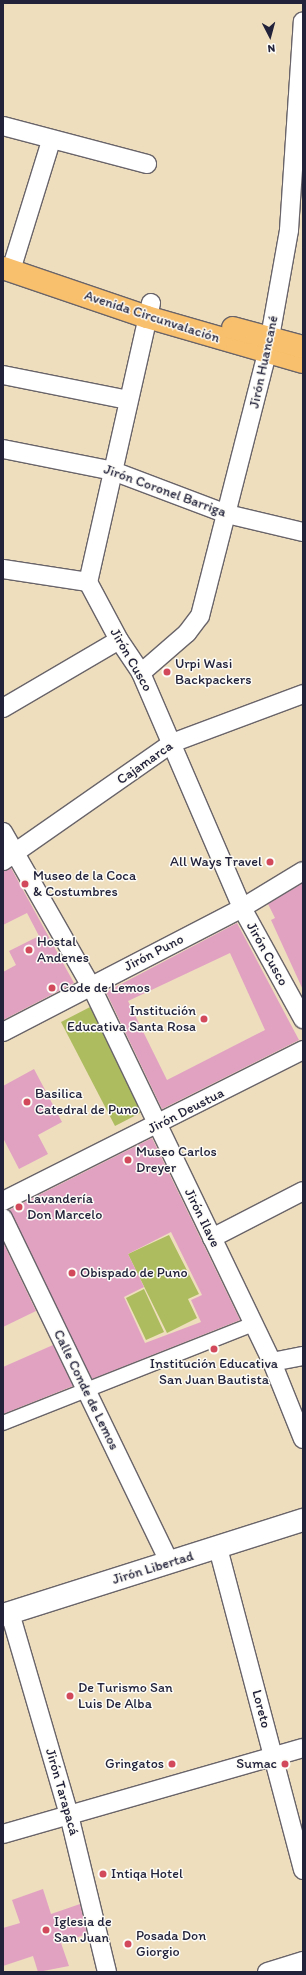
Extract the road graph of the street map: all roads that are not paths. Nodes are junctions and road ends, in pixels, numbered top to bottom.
1 (303, 21) edge
2 (3, 126) edge
3 (51, 141) junction
4 (147, 164) dead end
5 (8, 262) edge
6 (149, 310) junction
7 (268, 346) junction
8 (303, 347) edge
9 (303, 362) edge
10 (3, 376) edge
11 (128, 400) junction
12 (3, 449) edge
13 (113, 471) junction
14 (228, 514) junction
15 (303, 532) edge
16 (3, 569) edge
17 (88, 582) junction
18 (119, 640) junction
19 (142, 672) junction
20 (303, 694) edge
21 (3, 708) edge
22 (172, 743) junction
23 (3, 832) edge
24 (10, 858) edge
25 (303, 870) edge
26 (242, 908) junction
27 (91, 986) junction
28 (303, 1019) edge
29 (3, 1032) edge
30 (303, 1050) edge
31 (158, 1126) junction
32 (303, 1190) edge
33 (3, 1201) edge
34 (3, 1218) edge
35 (212, 1238) junction
36 (253, 1324) junction
37 (303, 1356) edge
38 (272, 1362) junction
39 (86, 1390) junction
40 (3, 1423) edge
41 (303, 1439) edge
42 (303, 1520) edge
43 (218, 1548) junction
44 (169, 1562) junction
45 (7, 1614) edge
46 (303, 1748) edge
47 (273, 1754) junction
48 (69, 1815) junction
49 (3, 1834) edge
50 (303, 1870) edge
51 (303, 1961) edge
52 (107, 1972) edge
53 (267, 1972) edge

1 - 7 street, Jirón Huancané
2 - 3 street
3 - 4 street
3 - 5 street
5 - 6 highway, Avenida Circunvalación
6 - 7 highway, Avenida Circunvalación
6 - 11 street
7 - 8 highway, Avenida Circunvalación
7 - 9 highway, Avenida Circunvalación
7 - 14 street, Jirón Huancané
10 - 11 street
11 - 13 street
12 - 13 street, Jirón Coronel Barriga
13 - 14 street, Jirón Coronel Barriga
13 - 17 street
14 - 15 street, Jirón Coronel Barriga
14 - 19 street, Jirón Huancané
16 - 17 street
17 - 18 street, Jirón Cusco
18 - 19 street, Jirón Cusco
18 - 21 street
19 - 22 street, Jirón Cusco
20 - 22 street, Cajamarca
22 - 24 street, Cajamarca
22 - 26 street, Jirón Cusco
23 - 24 street, Jirón Ilave
24 - 27 street, Jirón Ilave
25 - 26 street, Jirón Puno
26 - 27 street, Jirón Puno
26 - 28 street, Jirón Cusco
27 - 29 street, Jirón Puno
27 - 31 street, Jirón Ilave
30 - 31 street, Jirón Deustua
31 - 33 street, Jirón Deustua
31 - 35 street, Jirón Ilave
32 - 35 street
34 - 39 street, Calle Conde de Lemos
35 - 36 street, Jirón Ilave
36 - 38 street, Jirón Ilave
36 - 39 street
37 - 38 street
38 - 41 street, Jirón Ilave
39 - 40 street
39 - 44 street, Calle Conde de Lemos
42 - 43 street, Jirón Libertad
43 - 44 street, Jirón Libertad
43 - 47 street, Loreto
44 - 45 street, Jirón Libertad
45 - 48 street, Jirón Tarapacá
46 - 47 street
47 - 48 street
47 - 50 street, Loreto
48 - 49 street
48 - 52 street, Jirón Tarapacá
51 - 53 street

